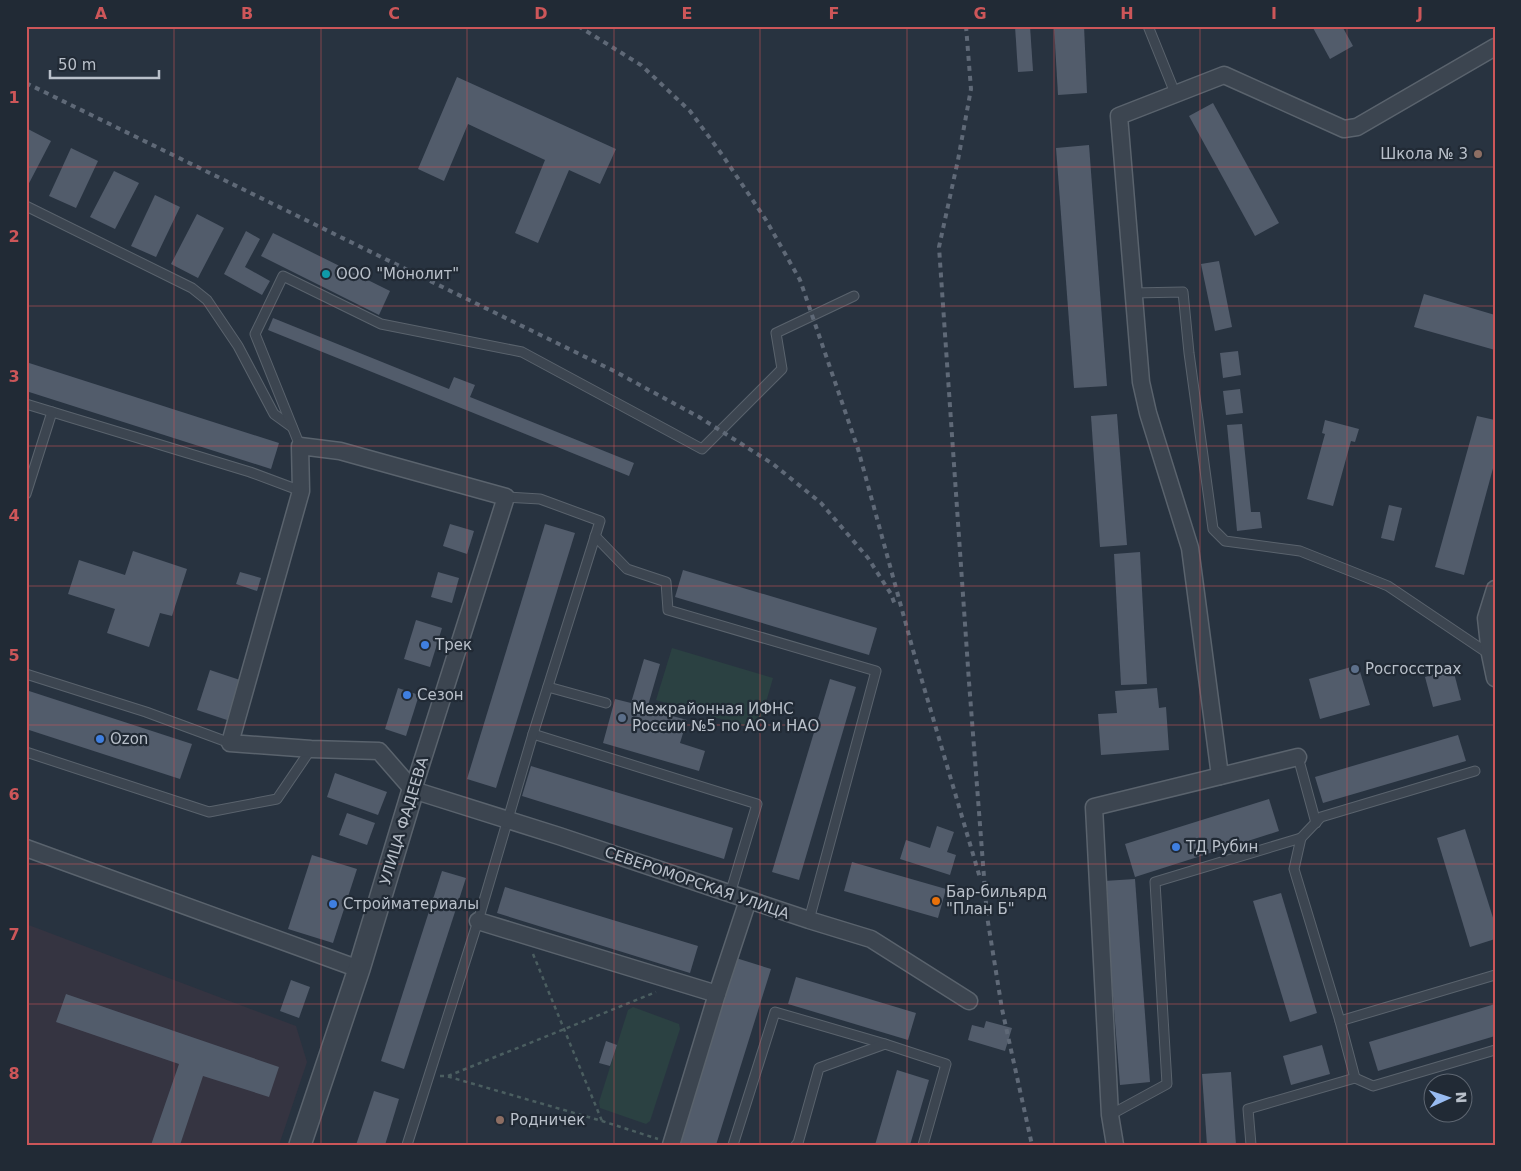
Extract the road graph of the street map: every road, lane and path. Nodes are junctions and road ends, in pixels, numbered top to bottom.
1 (1148, 26) edge
2 (1495, 47) edge
3 (1175, 94) junction
4 (26, 206) edge
5 (1133, 293) junction
6 (854, 296) dead end
7 (26, 404) edge
8 (52, 412) junction
9 (292, 427) junction
10 (300, 446) junction
11 (302, 491) junction
12 (26, 494) edge
13 (506, 497) junction
14 (595, 536) junction
15 (1495, 589) edge
16 (1490, 654) junction
17 (26, 674) edge
18 (1495, 678) edge
19 (548, 687) junction
20 (606, 703) dead end
21 (533, 734) junction
22 (230, 743) junction
23 (311, 749) junction
24 (26, 752) edge
25 (1298, 757) joint
26 (1475, 770) dead end
27 (1220, 776) junction
28 (413, 790) junction
29 (508, 819) junction
30 (1316, 822) junction
31 (1301, 838) junction
32 (26, 848) edge
33 (730, 894) junction
34 (748, 900) junction
35 (809, 920) junction
36 (478, 921) junction
37 (525, 935) junction
38 (359, 968) junction
39 (1495, 975) edge
40 (680, 983) junction
41 (717, 994) junction
42 (969, 1001) dead end
43 (1340, 1021) junction
44 (564, 1029) junction
45 (885, 1044) junction
46 (1495, 1050) edge
47 (428, 1075) junction
48 (446, 1076) junction
49 (1355, 1078) junction
50 (1110, 1115) junction
51 (602, 1121) junction
52 (671, 1144) edge
53 (300, 1145) edge
54 (407, 1145) edge
55 (733, 1145) edge
56 (796, 1145) edge
57 (923, 1145) edge
58 (1115, 1145) edge
59 (1251, 1145) edge

1 - 3 lane
2 - 3 street
3 - 5 street
4 - 9 lane
5 - 16 lane
5 - 27 street
6 - 9 lane
7 - 8 lane
8 - 11 lane
8 - 12 lane
9 - 10 lane
10 - 11 street
10 - 13 street
11 - 22 street
13 - 14 lane
13 - 28 street, УЛИЦА ФАДЕЕВА
14 - 19 lane
14 - 35 lane
15 - 16 street
16 - 18 street
17 - 22 lane
19 - 20 lane
19 - 21 lane
21 - 29 lane
21 - 33 lane
22 - 23 street
23 - 24 lane
23 - 28 street
25 - 27 street
25 - 30 lane
26 - 30 lane
27 - 50 street
28 - 29 street, СЕВЕРОМОРСКАЯ УЛИЦА
28 - 38 street, УЛИЦА ФАДЕЕВА
29 - 33 street, СЕВЕРОМОРСКАЯ УЛИЦА
29 - 36 lane
30 - 31 lane
31 - 43 lane
31 - 50 lane
32 - 38 street
33 - 34 street, СЕВЕРОМОРСКАЯ УЛИЦА
34 - 35 street, СЕВЕРОМОРСКАЯ УЛИЦА
34 - 41 street
35 - 42 street, СЕВЕРОМОРСКАЯ УЛИЦА
36 - 37 street
36 - 47 lane
37 - 40 street
37 - 44 path
38 - 53 street, УЛИЦА ФАДЕЕВА
39 - 43 lane
40 - 41 street
40 - 44 path
41 - 52 street
43 - 49 lane
44 - 48 path
44 - 51 path
45 - 55 lane
45 - 56 lane
45 - 57 lane
46 - 49 lane
47 - 48 path
47 - 54 lane
48 - 51 path
49 - 59 lane
50 - 58 street
51 - 52 path

